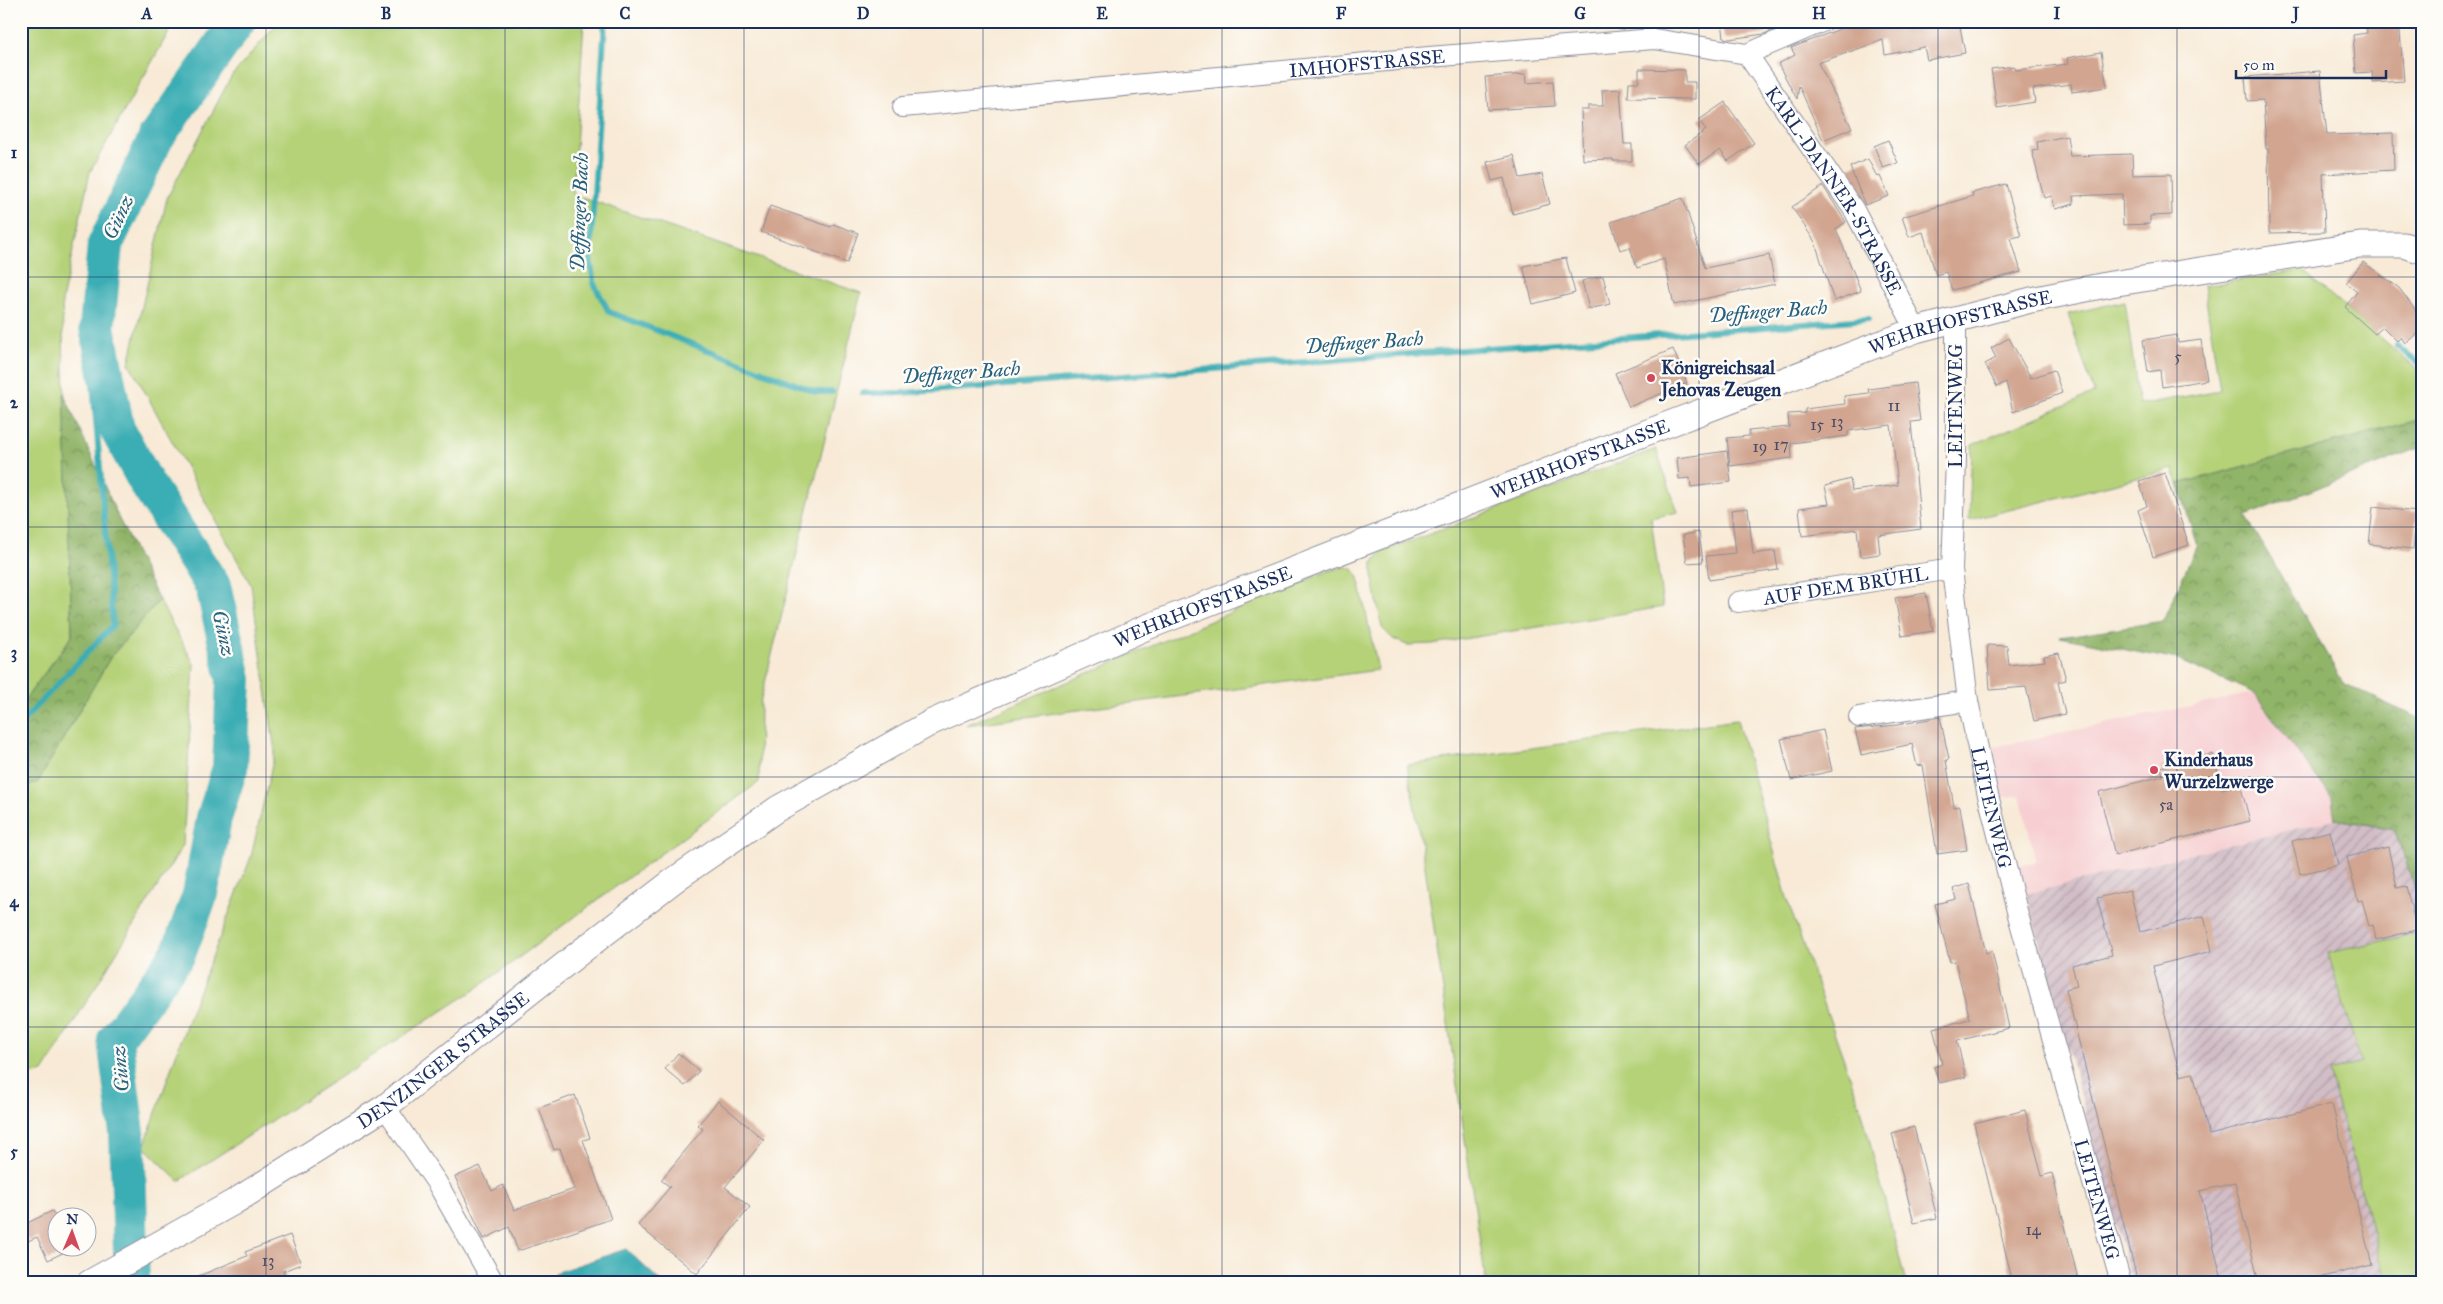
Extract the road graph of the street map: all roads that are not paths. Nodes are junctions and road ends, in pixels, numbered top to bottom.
1 (1644, 21) edge
2 (1824, 21) edge
3 (1654, 38) junction
4 (1747, 54) junction
5 (903, 107) dead end
6 (2422, 251) edge
7 (1956, 319) junction
8 (1916, 330) junction
9 (1952, 569) junction
10 (1738, 602) dead end
11 (1968, 701) junction
12 (1859, 718) dead end
13 (778, 809) joint
14 (385, 1107) junction
15 (89, 1283) edge
16 (494, 1283) edge
17 (2121, 1283) edge

1 - 3 street
2 - 4 street
3 - 4 street, IMHOFSTRASSE
3 - 5 street, IMHOFSTRASSE
4 - 8 street, KARL-DANNER-STRASSE
6 - 7 street, WEHRHOFSTRASSE
7 - 8 street, WEHRHOFSTRASSE
7 - 9 street, LEITENWEG
8 - 13 street, WEHRHOFSTRASSE
9 - 10 street, AUF DEM BRÜHL
9 - 11 street, LEITENWEG
11 - 12 street
11 - 17 street, LEITENWEG
13 - 14 street, DENZINGER STRASSE
14 - 15 street, DENZINGER STRASSE
14 - 16 street

